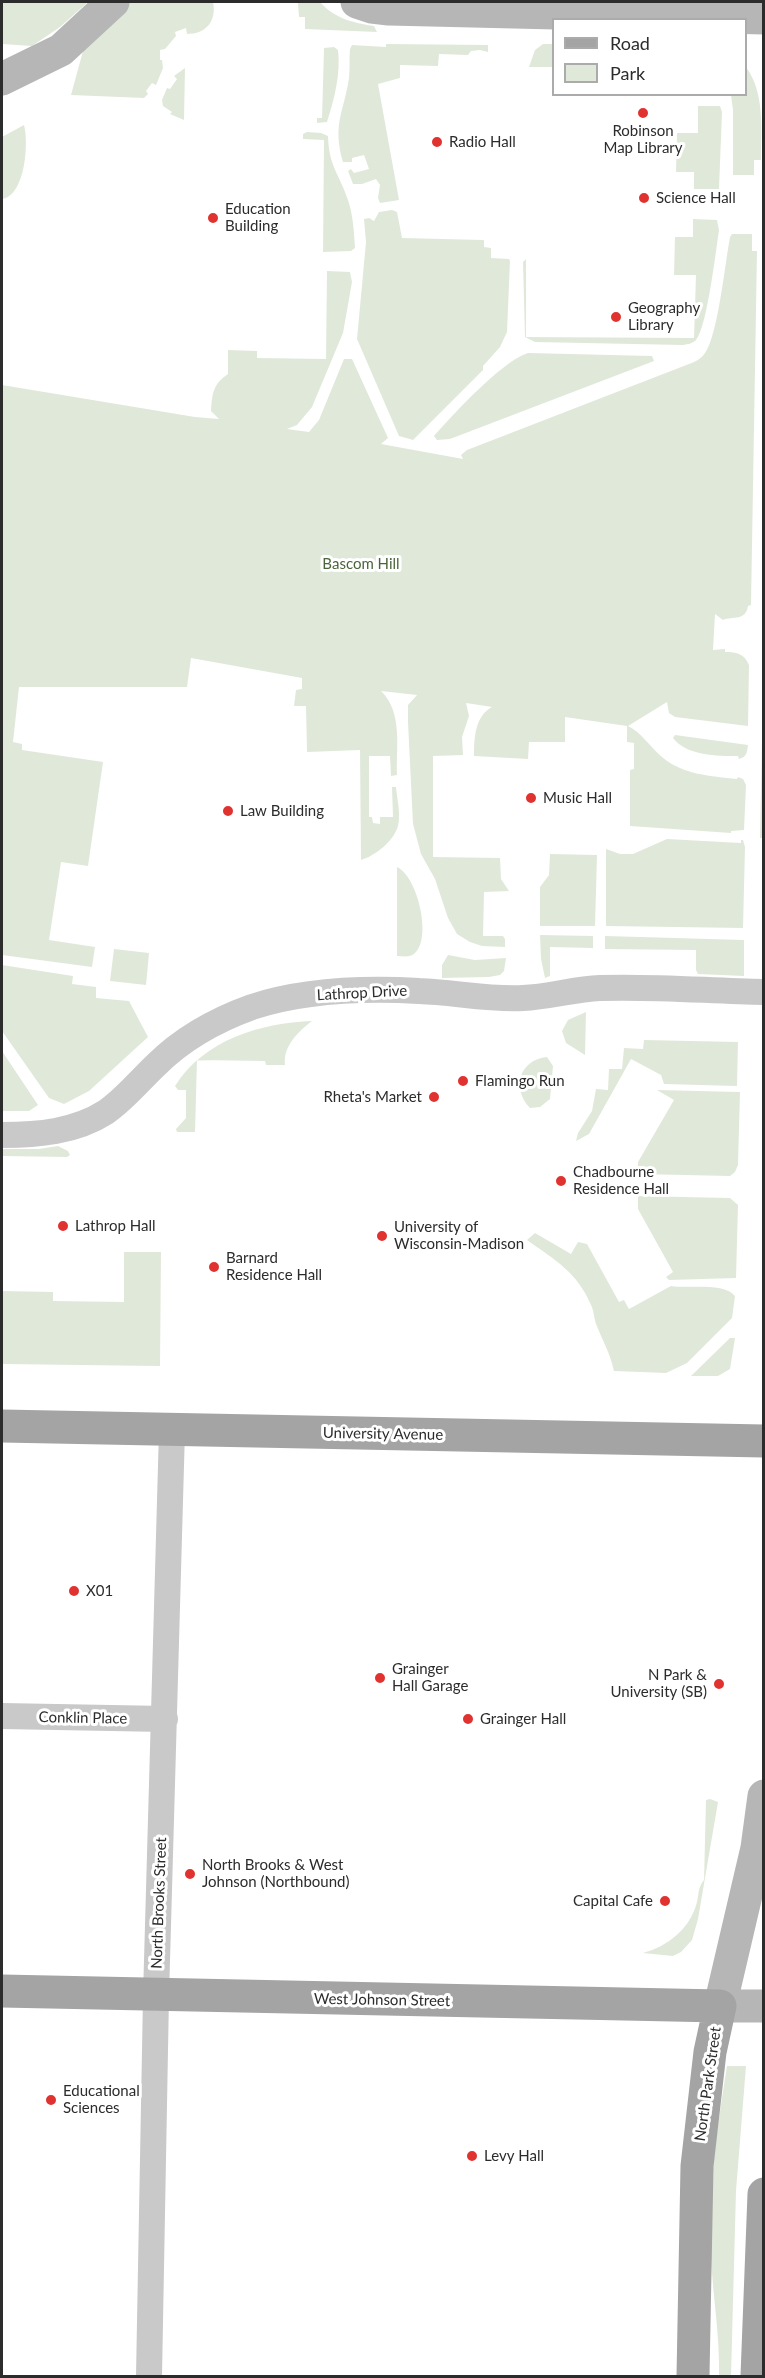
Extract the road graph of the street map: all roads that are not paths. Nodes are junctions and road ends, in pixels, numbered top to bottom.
1 (113, 2) edge
2 (357, 2) edge
3 (764, 18) edge
4 (2, 79) edge
5 (764, 992) edge
6 (2, 1135) edge
7 (2, 1426) edge
8 (172, 1430) junction
9 (764, 1441) edge
10 (2, 1716) edge
11 (165, 1719) junction
12 (764, 1796) edge
13 (2, 1991) edge
14 (156, 1996) junction
15 (720, 2006) junction
16 (764, 2006) edge
17 (764, 2194) edge
18 (149, 2376) edge
19 (693, 2376) edge
20 (757, 2376) edge

1 - 4 street
2 - 3 street
5 - 6 street, Lathrop Drive
7 - 8 main road, University Avenue
8 - 9 main road, University Avenue
8 - 11 street, North Brooks Street
10 - 11 street, Conklin Place
11 - 14 street, North Brooks Street
12 - 15 street, North Park Street
13 - 14 main road, West Johnson Street
14 - 15 main road, West Johnson Street
14 - 18 street, North Brooks Street
15 - 16 street, West Johnson Street
15 - 19 main road, North Park Street
17 - 20 main road

